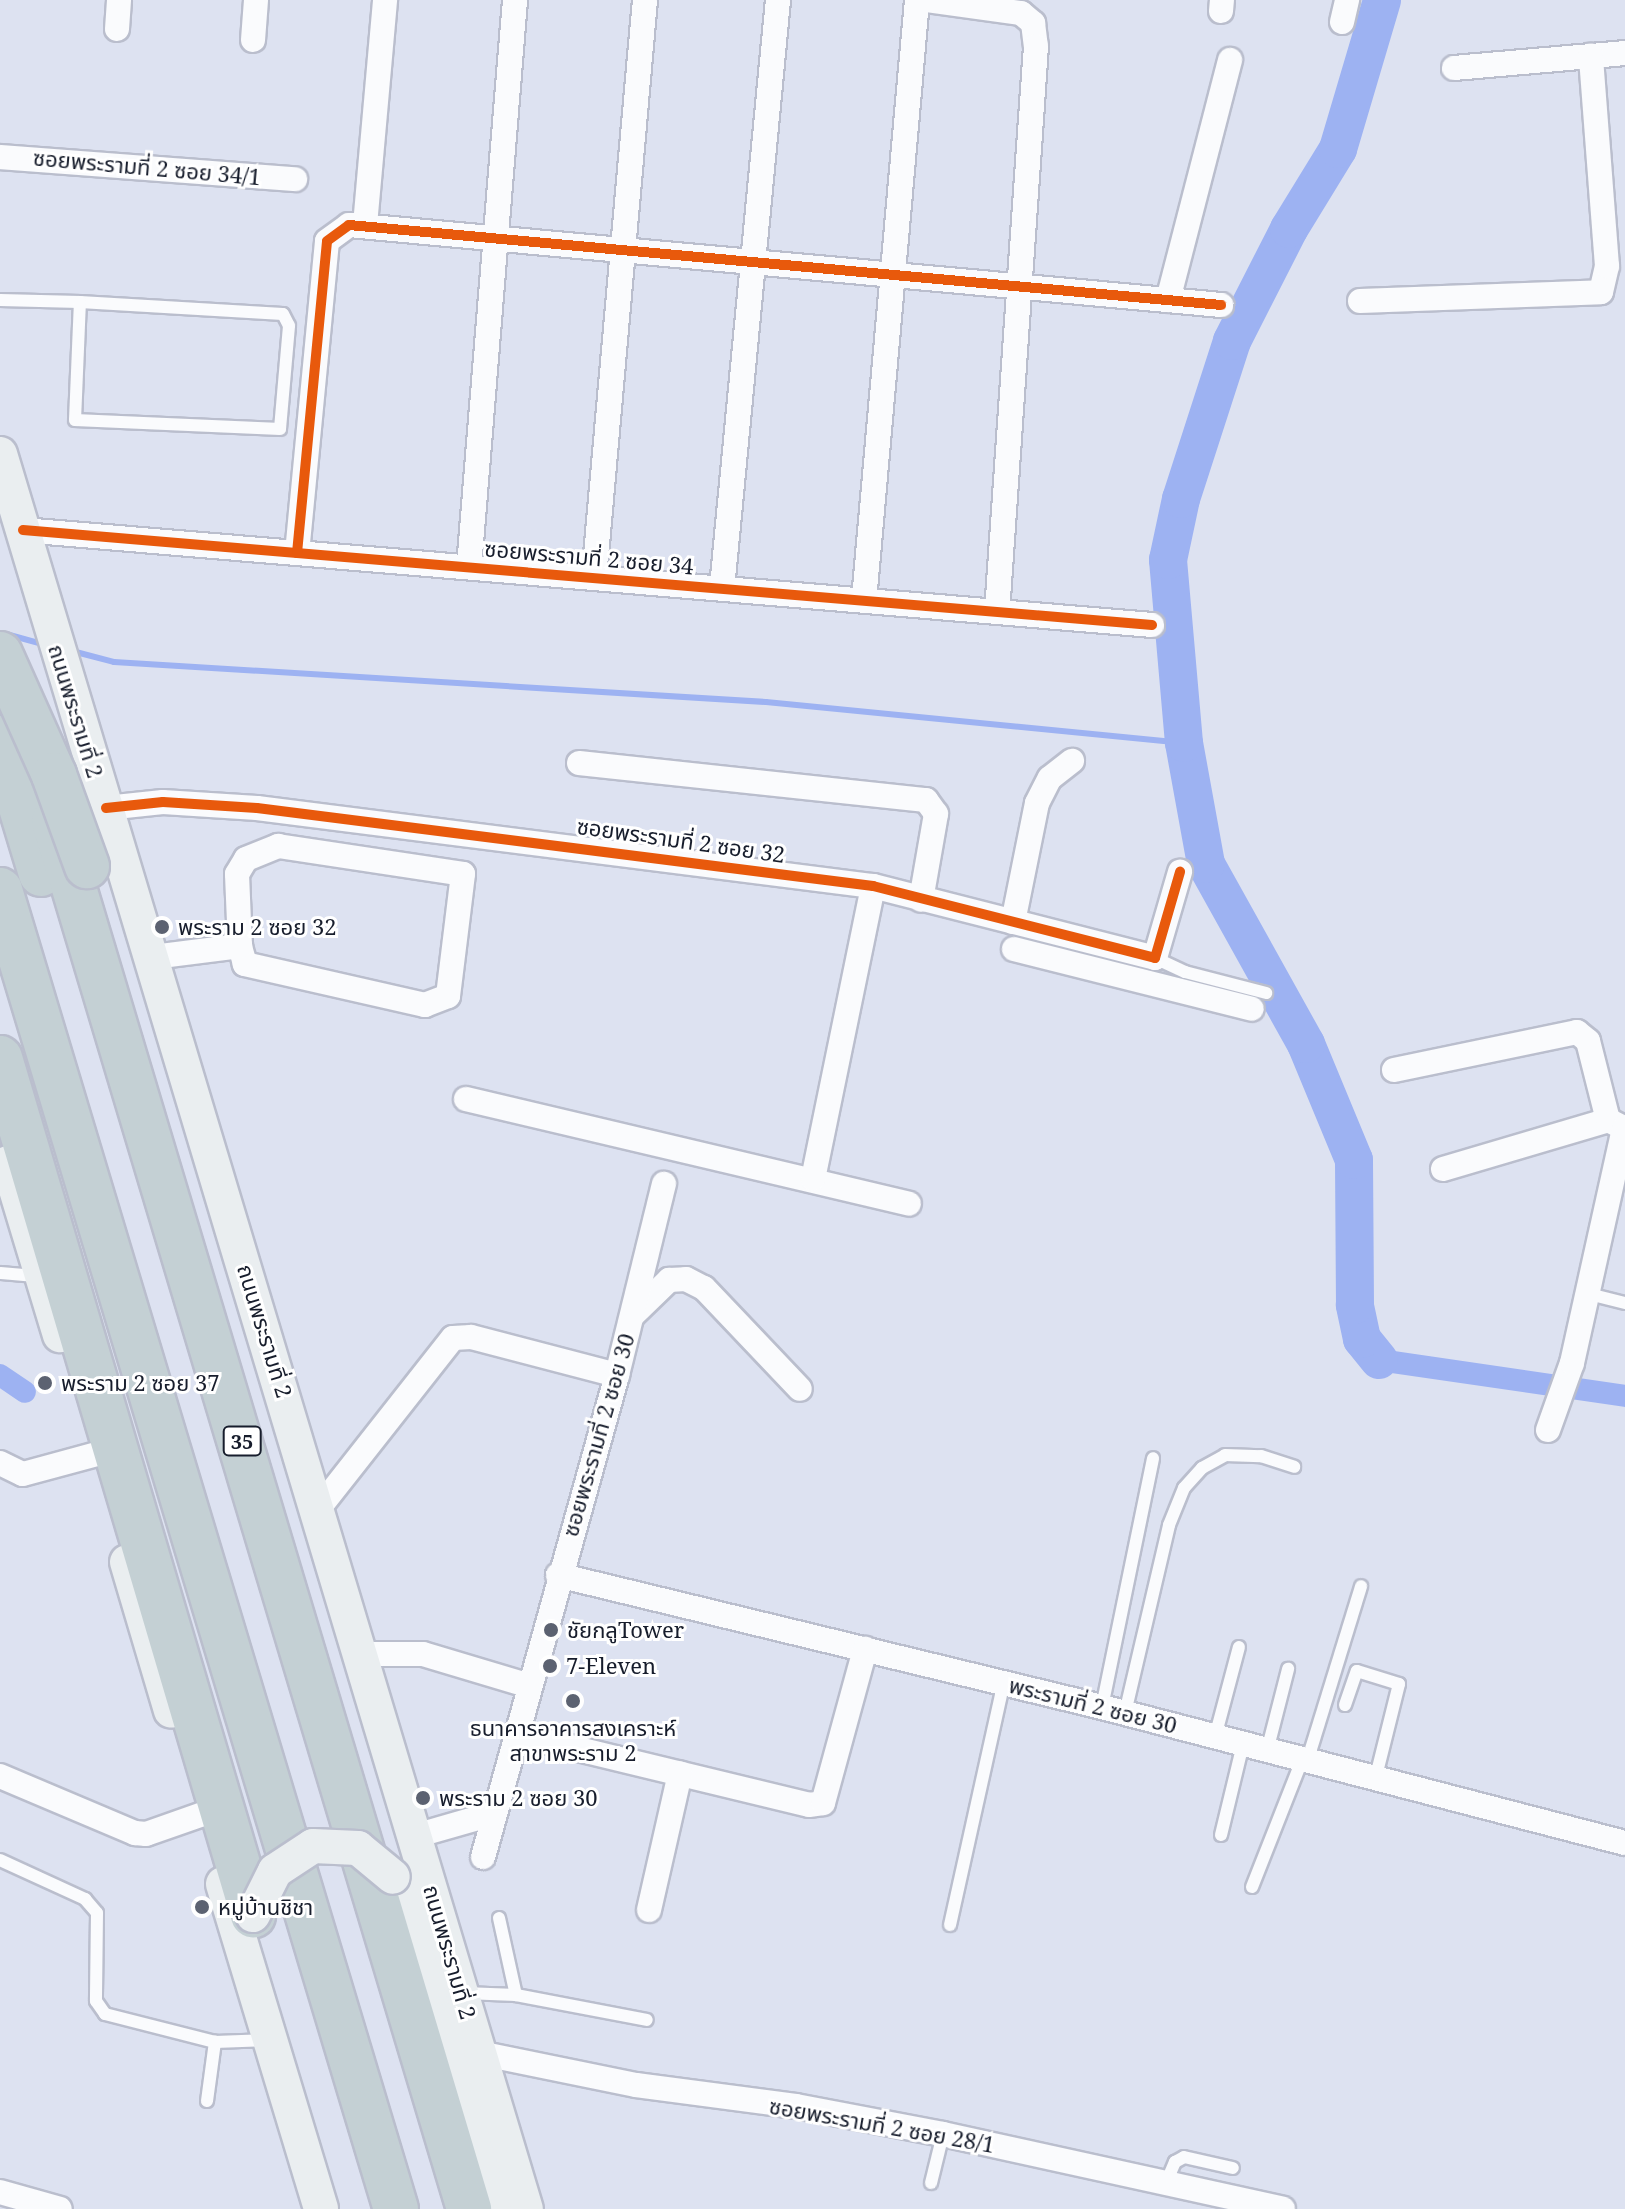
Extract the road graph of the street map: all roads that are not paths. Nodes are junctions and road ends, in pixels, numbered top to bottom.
1 (119, 0) edge
2 (256, 0) edge
3 (385, 0) edge
4 (515, 0) edge
5 (645, 0) edge
6 (778, 0) edge
7 (917, 0) edge
8 (927, 0) edge
9 (117, 29) dead end
10 (253, 40) dead end
11 (1625, 53) edge
12 (1591, 56) junction
13 (1230, 60) dead end
14 (1454, 68) dead end
15 (0, 157) edge
16 (295, 179) dead end
17 (365, 225) junction
18 (497, 239) junction
19 (623, 252) junction
20 (756, 263) junction
21 (892, 275) junction
22 (1018, 284) junction
23 (0, 300) edge
24 (1168, 300) junction
25 (1360, 301) dead end
26 (80, 302) junction
27 (1221, 305) dead end
28 (0, 454) edge
29 (23, 530) junction
30 (297, 553) junction
31 (469, 567) junction
32 (594, 578) junction
33 (722, 588) junction
34 (864, 600) junction
35 (997, 612) junction
36 (1152, 625) dead end
37 (4, 654) edge
38 (0, 738) edge
39 (1072, 761) dead end
40 (579, 763) dead end
41 (106, 808) junction
42 (1180, 872) dead end
43 (873, 886) junction
44 (0, 890) edge
45 (921, 900) junction
46 (1013, 922) junction
47 (0, 929) edge
48 (240, 946) junction
49 (1014, 949) dead end
50 (1125, 949) junction
51 (153, 957) junction
52 (1155, 958) junction
53 (1117, 975) junction
54 (1259, 1001) joint
55 (0, 1058) edge
56 (1394, 1070) dead end
57 (466, 1099) dead end
58 (1619, 1125) edge
59 (0, 1135) edge
60 (1621, 1160) edge
61 (1443, 1169) dead end
62 (813, 1179) junction
63 (664, 1184) dead end
64 (909, 1204) dead end
65 (0, 1273) edge
66 (41, 1276) junction
67 (1589, 1294) junction
68 (1625, 1303) edge
69 (632, 1316) junction
70 (617, 1375) junction
71 (800, 1389) dead end
72 (1548, 1430) dead end
73 (97, 1454) junction
74 (1153, 1458) dead end
75 (0, 1463) edge
76 (1294, 1467) dead end
77 (319, 1508) junction
78 (558, 1575) junction
79 (1361, 1586) dead end
80 (1239, 1647) dead end
81 (865, 1649) junction
82 (362, 1654) junction
83 (1288, 1669) dead end
84 (1004, 1682) junction
85 (527, 1685) junction
86 (1345, 1705) dead end
87 (1113, 1710) junction
88 (516, 1734) junction
89 (1215, 1737) junction
90 (1243, 1744) junction
91 (1267, 1751) junction
92 (1305, 1761) junction
93 (680, 1773) junction
94 (0, 1776) edge
95 (1375, 1780) junction
96 (495, 1813) junction
97 (203, 1814) junction
98 (1221, 1835) dead end
99 (415, 1836) junction
100 (1625, 1843) edge
101 (483, 1857) dead end
102 (0, 1860) edge
103 (393, 1877) junction
104 (1252, 1887) dead end
105 (649, 1910) dead end
106 (253, 1915) junction
107 (499, 1918) dead end
108 (950, 1925) dead end
109 (462, 1993) junction
110 (516, 1995) junction
111 (647, 2020) dead end
112 (269, 2040) junction
113 (215, 2042) junction
114 (479, 2053) junction
115 (207, 2101) dead end
116 (943, 2134) junction
117 (1233, 2168) dead end
118 (931, 2183) dead end
119 (1166, 2183) junction
120 (0, 2192) edge
121 (60, 2209) edge
122 (321, 2209) edge
123 (342, 2209) edge
124 (384, 2209) edge
125 (396, 2209) edge
126 (441, 2209) edge
127 (469, 2209) edge
128 (493, 2209) edge
129 (526, 2209) edge
130 (1283, 2209) edge

1 - 9 street
2 - 10 street
3 - 17 street
4 - 18 street
5 - 19 street
6 - 20 street
7 - 21 street
8 - 22 street
11 - 12 street
12 - 14 street
12 - 25 street
13 - 24 street
15 - 16 street, ซอยพระรามที่ 2 ซอย 34/1
17 - 18 street
17 - 30 street
18 - 19 street
18 - 31 street
19 - 20 street
19 - 32 street
20 - 21 street
20 - 33 street
21 - 22 street
21 - 34 street
22 - 24 street
22 - 35 street
23 - 26 lane
24 - 27 street
26 - 26 lane
28 - 29 main road, ถนนพระรามที่ 2 / 35
29 - 30 street, ซอยพระรามที่ 2 ซอย 34
29 - 41 main road, ถนนพระรามที่ 2 / 35
30 - 31 street, ซอยพระรามที่ 2 ซอย 34
31 - 32 street, ซอยพระรามที่ 2 ซอย 34
32 - 33 street, ซอยพระรามที่ 2 ซอย 34
33 - 34 street, ซอยพระรามที่ 2 ซอย 34
34 - 35 street, ซอยพระรามที่ 2 ซอย 34
35 - 36 street, ซอยพระรามที่ 2 ซอย 34
37 - 103 highway, bridge
37 - 127 highway, 35
38 - 126 highway
39 - 46 street
40 - 45 street
41 - 43 street, ซอยพระรามที่ 2 ซอย 32
41 - 51 main road, ถนนพระรามที่ 2 / 35
42 - 52 street
43 - 45 street, ซอยพระรามที่ 2 ซอย 32
43 - 62 street
44 - 125 highway
45 - 46 street, ซอยพระรามที่ 2 ซอย 32
46 - 50 street, ซอยพระรามที่ 2 ซอย 32
47 - 124 highway
48 - 48 street
48 - 51 street
49 - 53 street
50 - 52 street, ซอยพระรามที่ 2 ซอย 32
50 - 53 street
51 - 77 main road, ถนนพระรามที่ 2 / 35
52 - 54 lane
53 - 54 street
55 - 106 highway
56 - 58 street
57 - 62 street
58 - 60 street
58 - 61 street
59 - 66 main road
60 - 67 street
62 - 64 street
63 - 69 street, ซอยพระรามที่ 2 ซอย 30
65 - 66 lane
66 - 73 main road
67 - 68 lane
67 - 72 street
69 - 70 street, ซอยพระรามที่ 2 ซอย 30
69 - 71 street
70 - 77 street
70 - 78 street, ซอยพระรามที่ 2 ซอย 30
73 - 75 street
73 - 97 main road
74 - 87 lane
76 - 87 lane
77 - 82 main road, ถนนพระรามที่ 2 / 35
78 - 81 street, พระรามที่ 2 ซอย 30
78 - 85 street, ซอยพระรามที่ 2 ซอย 30
79 - 92 lane
80 - 89 lane
81 - 84 street, พระรามที่ 2 ซอย 30
81 - 93 street
82 - 85 street
82 - 99 main road, ถนนพระรามที่ 2 / 35
83 - 91 lane
84 - 87 street, พระรามที่ 2 ซอย 30
84 - 108 lane
85 - 88 street, ซอยพระรามที่ 2 ซอย 30
86 - 95 lane
87 - 89 street, พระรามที่ 2 ซอย 30
88 - 93 street
88 - 96 street, ซอยพระรามที่ 2 ซอย 30
89 - 90 street, พระรามที่ 2 ซอย 30
90 - 91 street, พระรามที่ 2 ซอย 30
90 - 98 lane
91 - 92 street, พระรามที่ 2 ซอย 30
92 - 95 street, พระรามที่ 2 ซอย 30
92 - 104 lane
93 - 105 street
94 - 97 street
95 - 100 street, พระรามที่ 2 ซอย 30
96 - 99 street
96 - 101 street, ซอยพระรามที่ 2 ซอย 30
97 - 112 main road
99 - 109 main road, ถนนพระรามที่ 2 / 35
102 - 113 lane
103 - 106 main road, bridge
103 - 128 main road
106 - 123 main road
107 - 110 lane
109 - 110 lane
109 - 114 main road, ถนนพระรามที่ 2 / 35
110 - 111 lane
112 - 113 lane
112 - 122 main road
113 - 115 lane
114 - 116 street, ซอยพระรามที่ 2 ซอย 28/1
114 - 129 main road, ถนนพระรามที่ 2 / 35
116 - 118 lane
116 - 119 street, ซอยพระรามที่ 2 ซอย 28/1
117 - 119 lane
119 - 130 street, ซอยพระรามที่ 2 ซอย 28/1
120 - 121 street

